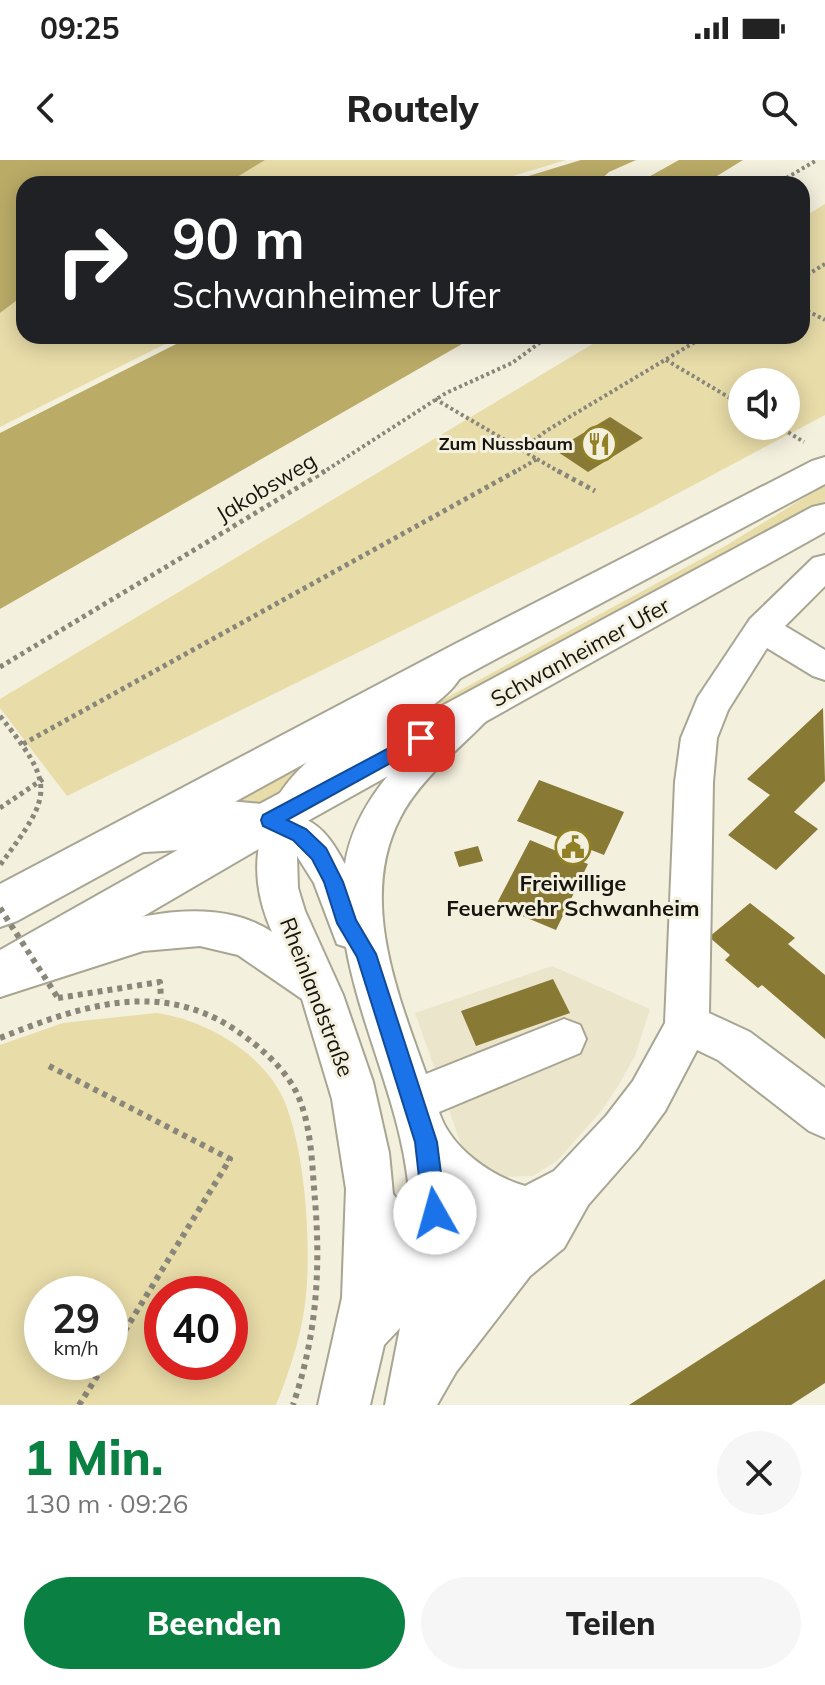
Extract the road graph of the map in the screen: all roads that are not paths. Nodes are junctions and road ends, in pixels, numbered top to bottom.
1 (815, 455) edge
2 (825, 516) edge
3 (825, 566) edge
4 (762, 628) junction
5 (467, 656) junction
6 (825, 667) edge
7 (474, 710) junction
8 (281, 819) junction
9 (128, 837) junction
10 (0, 908) edge
11 (366, 954) junction
12 (0, 977) edge
13 (318, 987) junction
14 (687, 1024) junction
15 (564, 1039) dead end
16 (825, 1116) edge
17 (420, 1122) junction
18 (571, 1188) junction
19 (369, 1202) junction
20 (529, 1211) junction
21 (513, 1259) junction
22 (431, 1267) junction
23 (363, 1331) junction
24 (413, 1396) edge
25 (344, 1405) edge

1 - 5 main road, Schwanheimer Ufer
2 - 7 main road, Schwanheimer Ufer
3 - 4 street
4 - 6 street
4 - 14 street
5 - 8 street
5 - 9 main road, Schwanheimer Ufer
7 - 8 main road, Schwanheimer Ufer
7 - 11 street
8 - 9 street
8 - 11 street
8 - 12 main road, Schwanheimer Ufer
8 - 13 street, Rheinlandstraße
9 - 10 main road, Schwanheimer Ufer
11 - 17 street
12 - 13 street
13 - 19 street, Rheinlandstraße
14 - 16 street
14 - 18 street
15 - 17 street
17 - 20 street
17 - 22 street
18 - 20 street
18 - 21 street
19 - 22 street
19 - 23 street, Rheinlandstraße
20 - 22 street
21 - 22 street
21 - 24 street
22 - 23 street
22 - 24 street
23 - 25 street, Rheinlandstraße

